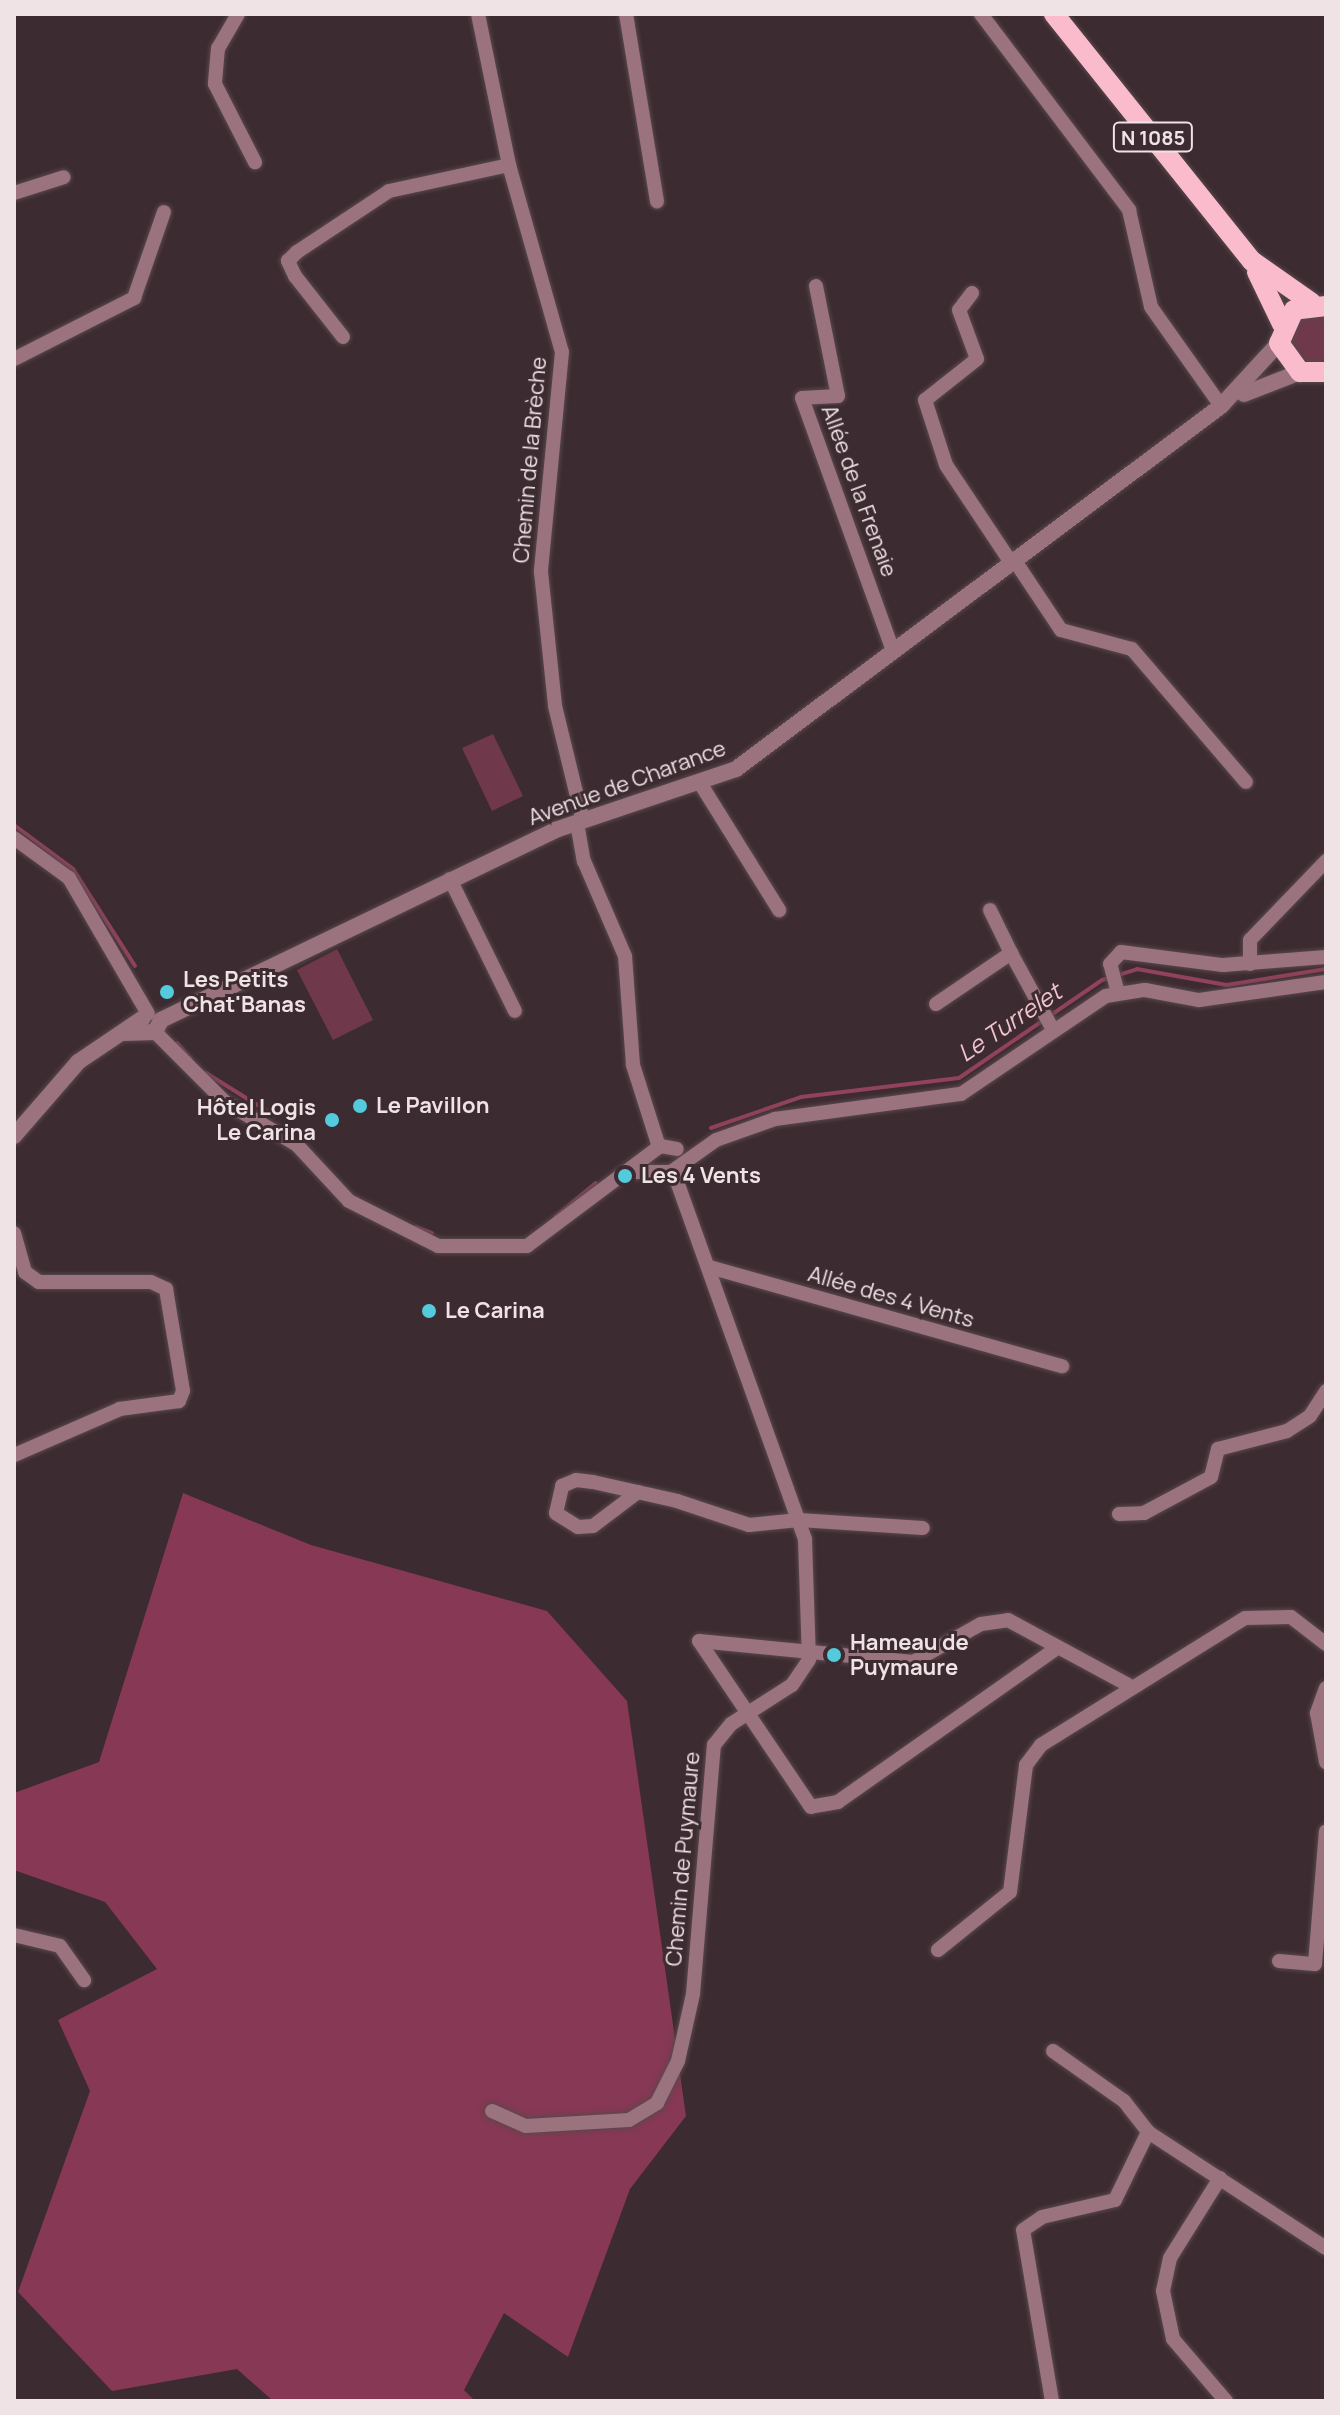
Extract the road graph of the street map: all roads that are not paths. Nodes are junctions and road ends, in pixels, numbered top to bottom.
1 (238, 14) edge
2 (478, 14) edge
3 (626, 14) edge
4 (981, 14) edge
5 (1054, 14) edge
6 (255, 162) dead end
7 (509, 165) junction
8 (64, 177) dead end
9 (14, 193) edge
10 (657, 201) dead end
11 (164, 212) dead end
12 (1252, 261) junction
13 (816, 286) dead end
14 (972, 293) dead end
15 (1319, 305) edge
16 (1280, 334) junction
17 (343, 337) dead end
18 (14, 359) edge
19 (1300, 372) junction
20 (1325, 373) edge
21 (1221, 406) junction
22 (1013, 562) junction
23 (892, 648) junction
24 (1246, 782) dead end
25 (700, 783) junction
26 (580, 822) junction
27 (14, 838) edge
28 (1326, 861) edge
29 (450, 879) junction
30 (779, 910) dead end
31 (990, 910) dead end
32 (1011, 953) junction
33 (1326, 957) edge
34 (1250, 964) junction
35 (1326, 982) edge
36 (1117, 990) junction
37 (936, 1004) dead end
38 (515, 1011) dead end
39 (1047, 1021) junction
40 (150, 1023) junction
41 (14, 1136) edge
42 (666, 1159) junction
43 (14, 1233) edge
44 (709, 1267) junction
45 (1062, 1366) dead end
46 (1326, 1391) edge
47 (14, 1455) edge
48 (638, 1492) junction
49 (1119, 1514) dead end
50 (799, 1520) junction
51 (923, 1528) dead end
52 (1326, 1644) edge
53 (1057, 1648) junction
54 (810, 1650) junction
55 (1128, 1685) junction
56 (1326, 1688) edge
57 (746, 1714) junction
58 (1326, 1762) edge
59 (1326, 1831) edge
60 (14, 1935) edge
61 (938, 1950) dead end
62 (1279, 1961) dead end
63 (84, 1980) dead end
64 (1053, 2051) dead end
65 (492, 2111) dead end
66 (1148, 2132) junction
67 (1220, 2178) junction
68 (1326, 2248) edge
69 (1052, 2401) edge
70 (1226, 2401) edge

1 - 6 street
2 - 7 street, Chemin de la Brèche
3 - 10 street
4 - 21 street
5 - 12 main road, N 1085
7 - 17 street
7 - 26 street, Chemin de la Brèche
8 - 9 street
11 - 18 street
12 - 15 main road, N 1085
12 - 16 main road, N 1085
13 - 23 street, Allée de la Frenaie
14 - 22 street
15 - 16 main road
16 - 19 main road
16 - 21 street, Avenue de Charance
19 - 20 main road
19 - 21 street, Avenue de Charance
21 - 22 street, Avenue de Charance
22 - 23 street, Avenue de Charance
22 - 24 street
23 - 25 street, Avenue de Charance
25 - 26 street, Avenue de Charance
25 - 30 street
26 - 29 street, Avenue de Charance
26 - 42 street, Chemin de la Brèche
27 - 40 street
28 - 34 street
29 - 38 street
29 - 40 street, Avenue de Charance
31 - 32 street
32 - 37 street
32 - 39 street
33 - 34 street
34 - 36 street
35 - 36 street
36 - 39 street
39 - 42 street
40 - 41 street, Avenue de Charance
40 - 42 street
42 - 44 street, Chemin de Puymaure
43 - 47 street
44 - 45 street, Allée des 4 Vents
44 - 50 street, Chemin de Puymaure
46 - 49 street
48 - 48 street
48 - 50 street
50 - 51 street
50 - 54 street, Chemin de Puymaure
52 - 55 street
53 - 54 street
53 - 55 street
53 - 57 street
54 - 57 street, Chemin de Puymaure
54 - 57 street
55 - 61 street
56 - 58 street
57 - 65 street, Chemin de Puymaure
59 - 62 street
60 - 63 street
64 - 66 street
66 - 67 street
66 - 69 street
67 - 68 street
67 - 70 street

